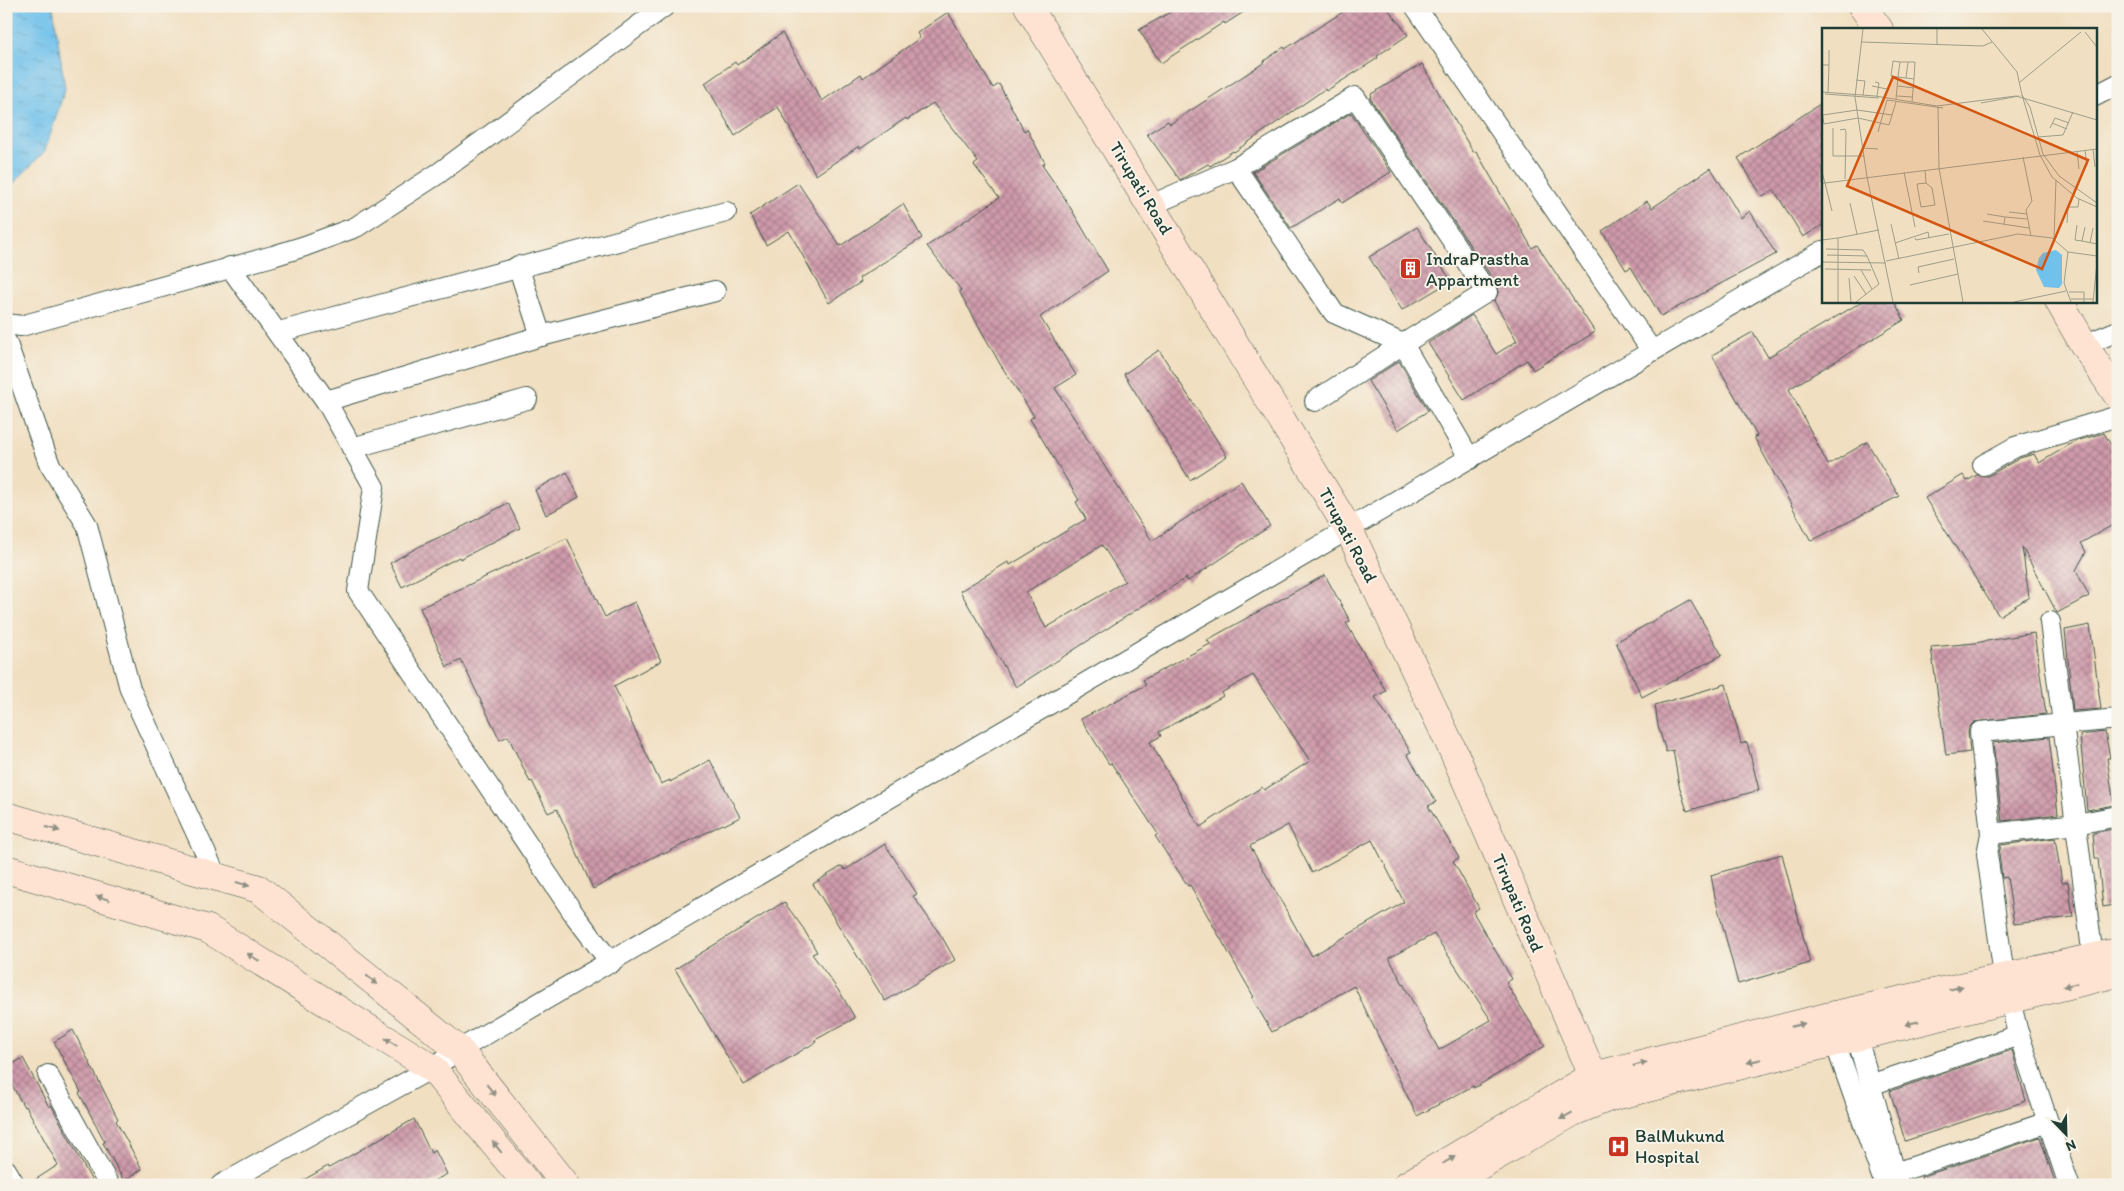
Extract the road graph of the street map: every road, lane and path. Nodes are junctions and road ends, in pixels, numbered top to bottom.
1 (665, 6) edge
2 (1028, 6) edge
3 (1415, 6) edge
4 (1862, 6) edge
5 (1878, 28) edge
6 (2118, 84) edge
7 (2096, 95) edge
8 (1236, 168) junction
9 (1151, 205) junction
10 (726, 212) dead end
11 (1822, 252) edge
12 (518, 266) junction
13 (230, 267) junction
14 (714, 291) dead end
15 (2060, 302) edge
16 (6, 324) edge
17 (2118, 331) edge
18 (279, 332) junction
19 (541, 336) junction
20 (6, 341) edge
21 (1403, 344) junction
22 (2084, 346) junction
23 (1652, 351) junction
24 (2118, 396) edge
25 (527, 399) dead end
26 (326, 401) junction
27 (1315, 401) dead end
28 (2118, 416) edge
29 (352, 448) junction
30 (1470, 459) junction
31 (1983, 465) dead end
32 (1349, 530) junction
33 (2050, 622) dead end
34 (2118, 719) edge
35 (2064, 725) junction
36 (6, 816) edge
37 (2118, 816) edge
38 (2076, 824) junction
39 (1992, 834) junction
40 (6, 869) edge
41 (216, 876) junction
42 (2105, 955) edge
43 (611, 963) junction
44 (2118, 973) edge
45 (2007, 988) junction
46 (1839, 1032) junction
47 (2019, 1036) junction
48 (460, 1050) junction
49 (432, 1068) junction
50 (48, 1075) dead end
51 (1870, 1085) junction
52 (1598, 1088) junction
53 (2048, 1122) junction
54 (6, 1170) edge
55 (1893, 1181) edge
56 (15, 1185) edge
57 (109, 1185) edge
58 (221, 1185) edge
59 (528, 1185) edge
60 (566, 1185) edge
61 (1407, 1185) edge
62 (1446, 1185) edge
63 (2069, 1185) edge

1 - 13 street
2 - 9 street, Tirupati Road
3 - 23 street
4 - 5 street
6 - 7 street
8 - 9 street
8 - 21 street
8 - 21 street
9 - 32 street, Tirupati Road
10 - 12 street
11 - 23 street
12 - 18 street
12 - 19 street
13 - 16 street
13 - 18 street
14 - 19 street
15 - 22 street
17 - 22 street
18 - 26 street
19 - 26 street
20 - 41 street
21 - 27 street
21 - 30 street
22 - 24 street
23 - 30 street
25 - 29 street
26 - 29 street
28 - 31 street
29 - 43 street
30 - 32 street
32 - 43 street
32 - 52 street, Tirupati Road
33 - 35 street
34 - 35 street
35 - 38 street
35 - 39 street
36 -> 41 street
37 - 38 street
38 - 39 street
38 - 42 street
39 - 45 street
49 -> 40 street
41 -> 48 street
42 - 45 street
43 - 48 street
44 -> 45 street
45 -> 46 street
46 -> 45 street
45 - 47 street
46 - 51 street
46 - 52 street
46 - 55 street
47 - 51 street
47 - 53 street
48 - 49 street
48 -> 60 street
49 - 58 street
59 -> 49 street
50 - 57 street
51 - 55 street
61 -> 52 street
52 -> 62 street
53 - 55 street
53 - 63 street
54 - 56 street

